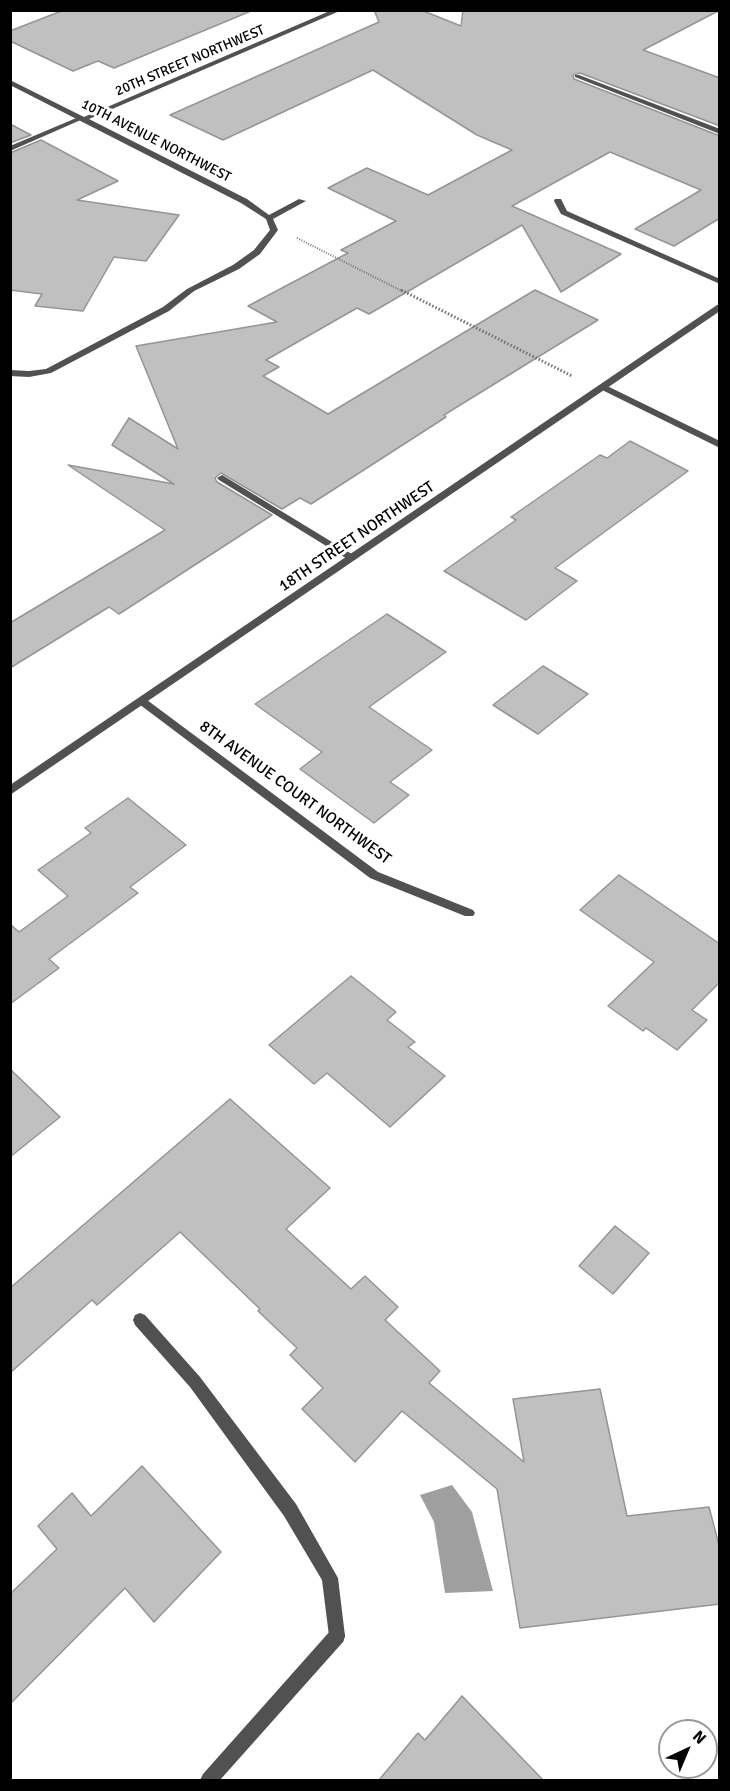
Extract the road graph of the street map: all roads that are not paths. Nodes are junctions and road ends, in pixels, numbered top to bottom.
1 (339, 10) edge
2 (578, 76) dead end
3 (10, 82) edge
4 (82, 118) junction
5 (720, 132) edge
6 (10, 149) edge
7 (302, 201) dead end
8 (558, 201) dead end
9 (271, 222) junction
10 (720, 282) edge
11 (720, 307) edge
12 (10, 373) edge
13 (603, 387) junction
14 (720, 445) edge
15 (222, 478) dead end
16 (352, 558) junction
17 (143, 700) junction
18 (10, 790) edge
19 (469, 913) dead end
20 (140, 1320) dead end
21 (208, 1780) edge

1 - 4 street, 20TH STREET NORTHWEST
2 - 5 street
3 - 4 street, 10TH AVENUE NORTHWEST
4 - 6 street, 20TH STREET NORTHWEST
4 - 9 street, 10TH AVENUE NORTHWEST
7 - 9 street
8 - 10 street
9 - 12 street
11 - 13 street, 18TH STREET NORTHWEST
13 - 14 street
13 - 16 street, 18TH STREET NORTHWEST
15 - 16 street
16 - 17 street, 18TH STREET NORTHWEST
17 - 18 street, 18TH STREET NORTHWEST
17 - 19 street, 8TH AVENUE COURT NORTHWEST
20 - 21 street

